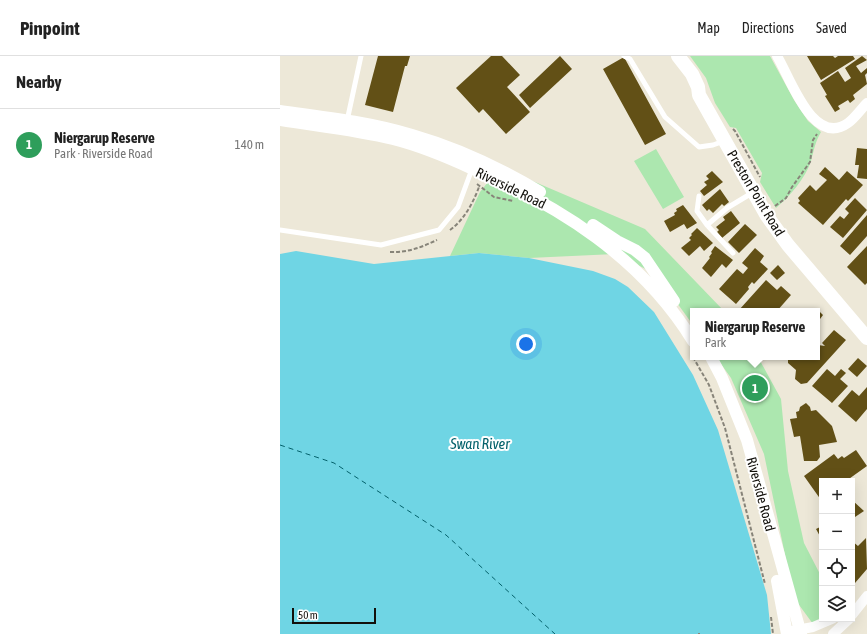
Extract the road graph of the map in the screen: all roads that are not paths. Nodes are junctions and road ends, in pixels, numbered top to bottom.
1 (362, 56) edge
2 (624, 56) edge
3 (678, 56) edge
4 (689, 56) edge
5 (776, 56) edge
6 (867, 103) edge
7 (280, 111) edge
8 (280, 120) edge
9 (346, 125) junction
10 (727, 134) junction
11 (472, 167) junction
12 (756, 186) junction
13 (699, 196) dead end
14 (707, 225) junction
15 (280, 230) edge
16 (733, 253) dead end
17 (690, 323) edge
18 (867, 326) edge
19 (690, 337) edge
20 (867, 338) edge
21 (704, 360) edge
22 (713, 360) edge
23 (825, 622) edge
24 (846, 622) edge
25 (800, 632) edge
26 (787, 634) edge
27 (833, 634) edge

1 - 9 lane
2 - 10 lane
3 - 10 main road, Preston Point Road
4 - 18 main road, Preston Point Road
5 - 6 street
7 - 9 street, Riverside Road
8 - 9 street, Riverside Road
9 - 11 street, Riverside Road
10 - 12 main road, Preston Point Road
11 - 15 lane
11 - 17 street, Riverside Road
11 - 19 street, Riverside Road
12 - 14 lane
12 - 20 main road, Preston Point Road
13 - 14 lane
14 - 16 lane
21 - 26 street, Riverside Road
22 - 25 street, Riverside Road
23 - 25 street
24 - 27 street
25 - 26 street

